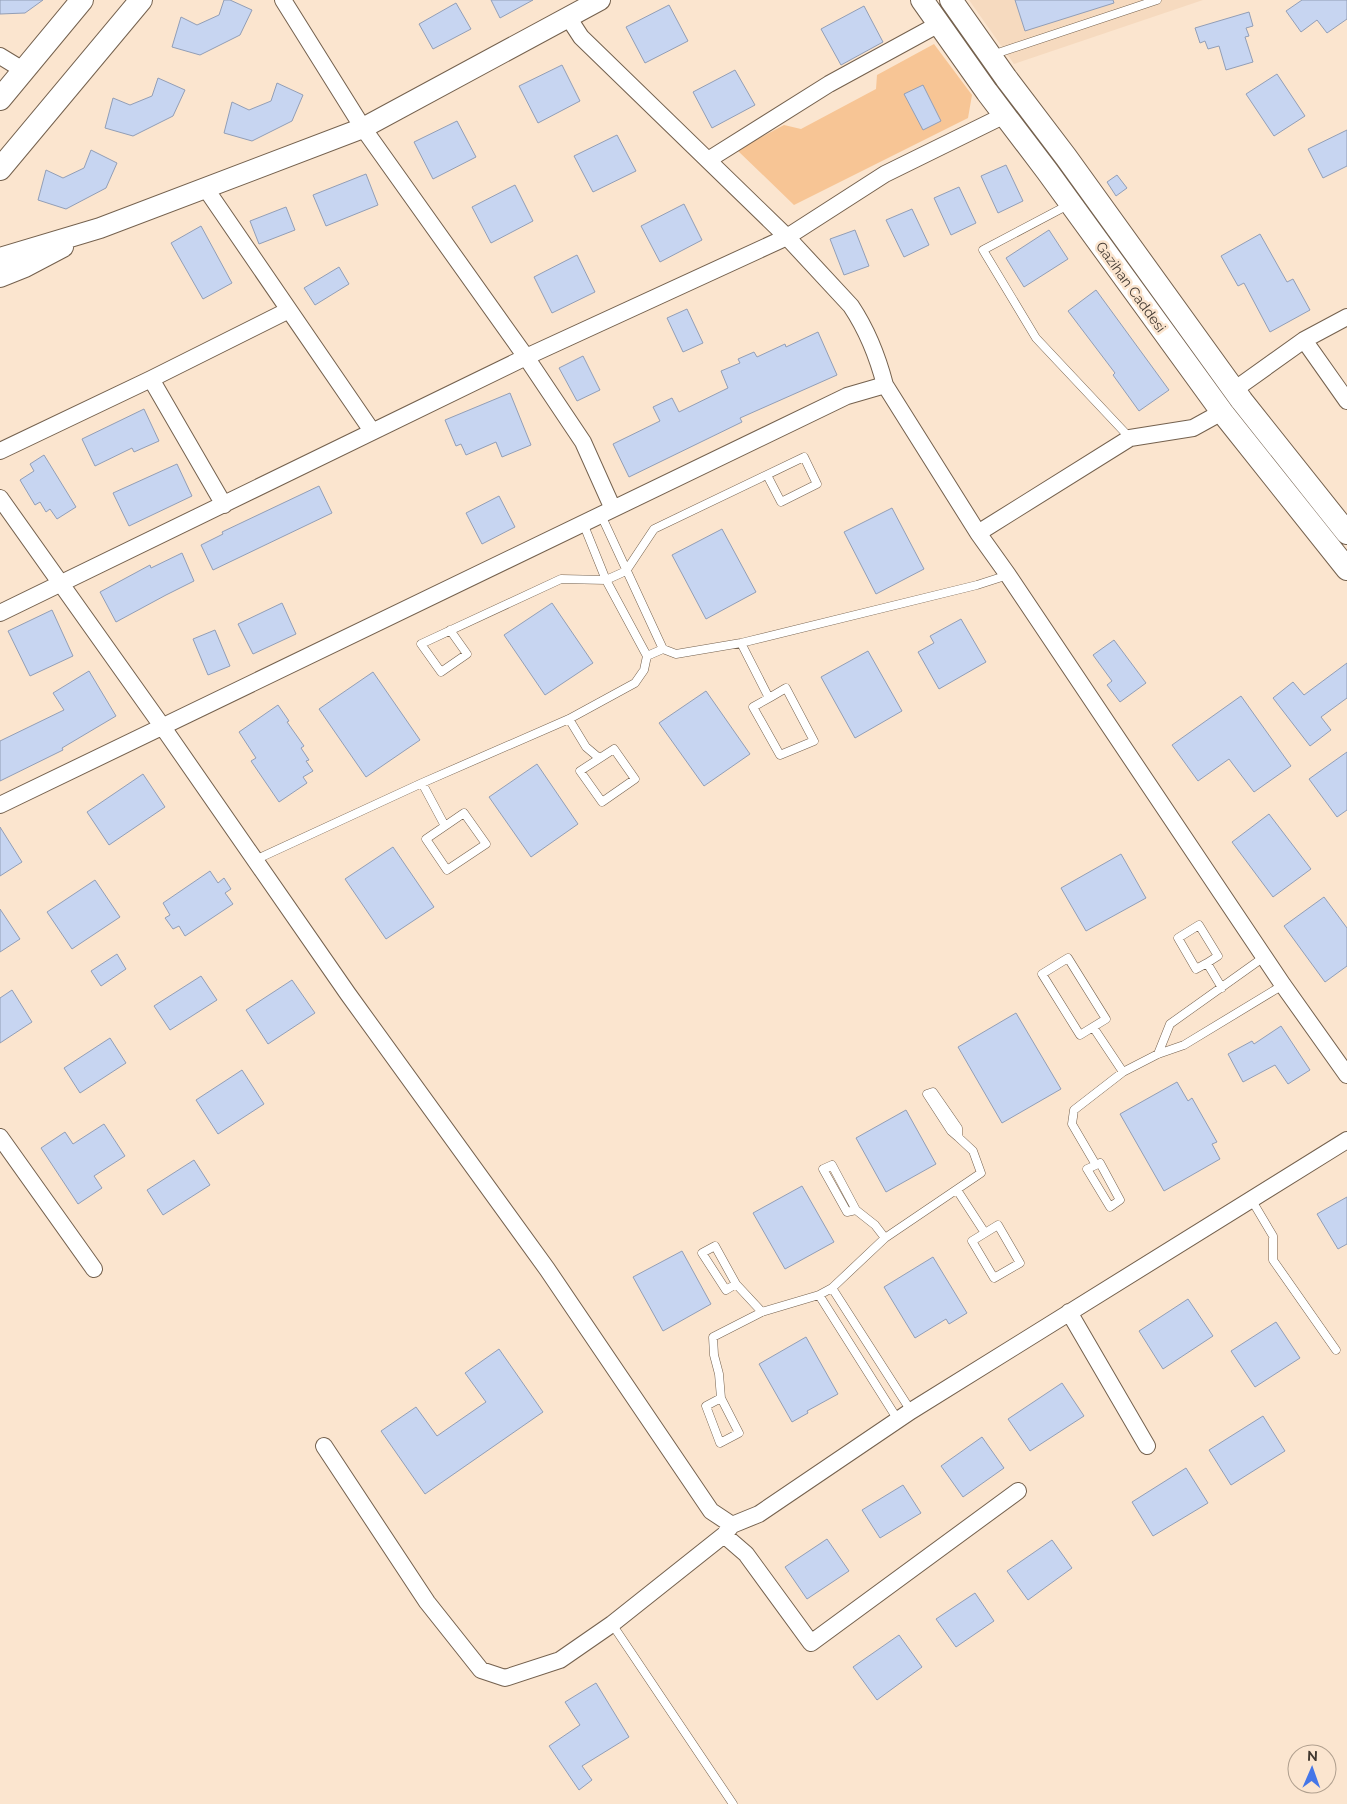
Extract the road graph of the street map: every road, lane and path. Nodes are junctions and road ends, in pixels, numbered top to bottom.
1 (82, 0) edge
2 (141, 0) edge
3 (283, 0) edge
4 (600, 0) edge
5 (922, 0) edge
6 (951, 0) edge
7 (1157, 0) edge
8 (568, 17) junction
9 (938, 24) junction
10 (0, 56) edge
11 (990, 56) junction
12 (23, 70) junction
13 (0, 99) edge
14 (1005, 116) junction
15 (363, 128) junction
16 (708, 160) junction
17 (0, 169) edge
18 (206, 189) junction
19 (1071, 204) junction
20 (100, 228) junction
21 (787, 237) junction
22 (0, 258) edge
23 (0, 277) edge
24 (289, 310) junction
25 (1347, 317) edge
26 (1304, 340) junction
27 (526, 357) junction
28 (151, 379) junction
29 (885, 385) junction
30 (1234, 390) junction
31 (1347, 401) edge
32 (1222, 412) junction
33 (372, 431) junction
34 (1130, 438) junction
35 (0, 451) edge
36 (767, 475) junction
37 (0, 498) edge
38 (224, 505) junction
39 (607, 512) junction
40 (583, 523) junction
41 (978, 533) junction
42 (1347, 533) edge
43 (1347, 570) edge
44 (626, 571) junction
45 (1008, 575) junction
46 (606, 580) junction
47 (60, 584) junction
48 (0, 613) edge
49 (450, 630) junction
50 (741, 643) junction
51 (663, 649) junction
52 (647, 656) junction
53 (769, 698) junction
54 (569, 719) junction
55 (162, 726) junction
56 (600, 758) junction
57 (422, 783) junction
58 (0, 805) edge
59 (445, 826) junction
60 (255, 860) junction
61 (1264, 957) junction
62 (1207, 962) junction
63 (1283, 985) junction
64 (1222, 988) junction
65 (1093, 1028) junction
66 (1158, 1054) junction
67 (1123, 1072) junction
68 (1347, 1075) edge
69 (0, 1137) edge
70 (958, 1137) junction
71 (1347, 1140) edge
72 (1096, 1164) junction
73 (957, 1190) junction
74 (1250, 1199) junction
75 (856, 1210) junction
76 (985, 1233) junction
77 (885, 1238) junction
78 (94, 1269) dead end
79 (736, 1284) junction
80 (832, 1288) junction
81 (819, 1295) junction
82 (762, 1312) junction
83 (1069, 1312) junction
84 (1336, 1350) dead end
85 (721, 1398) junction
86 (904, 1416) junction
87 (324, 1446) dead end
88 (1147, 1446) dead end
89 (1018, 1491) dead end
90 (728, 1530) junction
91 (612, 1624) junction
92 (733, 1804) edge

1 - 12 main road
2 - 17 main road
3 - 15 street
4 - 8 street
5 - 9 main road, Gazihan Caddesi
6 - 11 main road, Gazihan Caddesi
7 - 11 lane
8 - 15 street
8 - 16 street
9 - 14 main road, Gazihan Caddesi
9 - 16 street
10 - 12 street
11 - 30 main road, Gazihan Caddesi
12 - 13 main road
14 - 19 main road, Gazihan Caddesi
14 - 21 street
15 - 18 street
15 - 27 street
16 - 21 street
18 - 20 street
18 - 24 street
19 - 32 main road, Gazihan Caddesi
19 - 34 lane
20 - 22 street
20 - 23 street
21 - 27 street
21 - 29 street
24 - 28 street
24 - 33 street
25 - 26 street
26 - 30 street
26 - 31 street
27 - 33 street
27 - 39 street
28 - 35 street
28 - 38 street
29 - 39 street
29 - 41 street
30 - 42 main road, Gazihan Caddesi
32 - 34 street
32 - 43 main road, Gazihan Caddesi
33 - 38 street
34 - 41 street
36 - 36 lane
36 - 44 lane
37 - 47 street
38 - 47 street
39 - 40 street
39 - 44 lane
40 - 46 lane
40 - 55 street
41 - 45 street
44 - 46 lane
44 - 51 lane
45 - 50 lane
45 - 61 street
46 - 49 lane
46 - 52 lane
47 - 48 street
47 - 55 street
49 - 49 lane
50 - 51 lane
50 - 53 lane
51 - 52 lane
52 - 54 lane
53 - 53 lane
54 - 56 lane
54 - 57 lane
55 - 58 street
55 - 60 street
56 - 56 lane
57 - 59 lane
57 - 60 lane
59 - 59 lane
60 - 90 street
61 - 63 street
61 - 64 lane
62 - 62 lane
62 - 64 lane
63 - 66 lane
63 - 68 street
64 - 66 lane
65 - 65 lane
65 - 67 lane
66 - 67 lane
67 - 72 lane
69 - 78 street
70 - 70 lane
70 - 73 lane
71 - 74 street
72 - 72 lane
73 - 76 lane
73 - 77 lane
74 - 83 street
74 - 84 lane
75 - 75 lane
75 - 77 lane
76 - 76 lane
77 - 80 lane
79 - 79 lane
79 - 82 lane
80 - 81 lane
80 - 86 lane
81 - 82 lane
81 - 86 lane
82 - 85 lane
83 - 86 street
83 - 88 street
85 - 85 lane
86 - 90 street
87 - 91 street
89 - 90 street
90 - 91 street
91 - 92 lane

